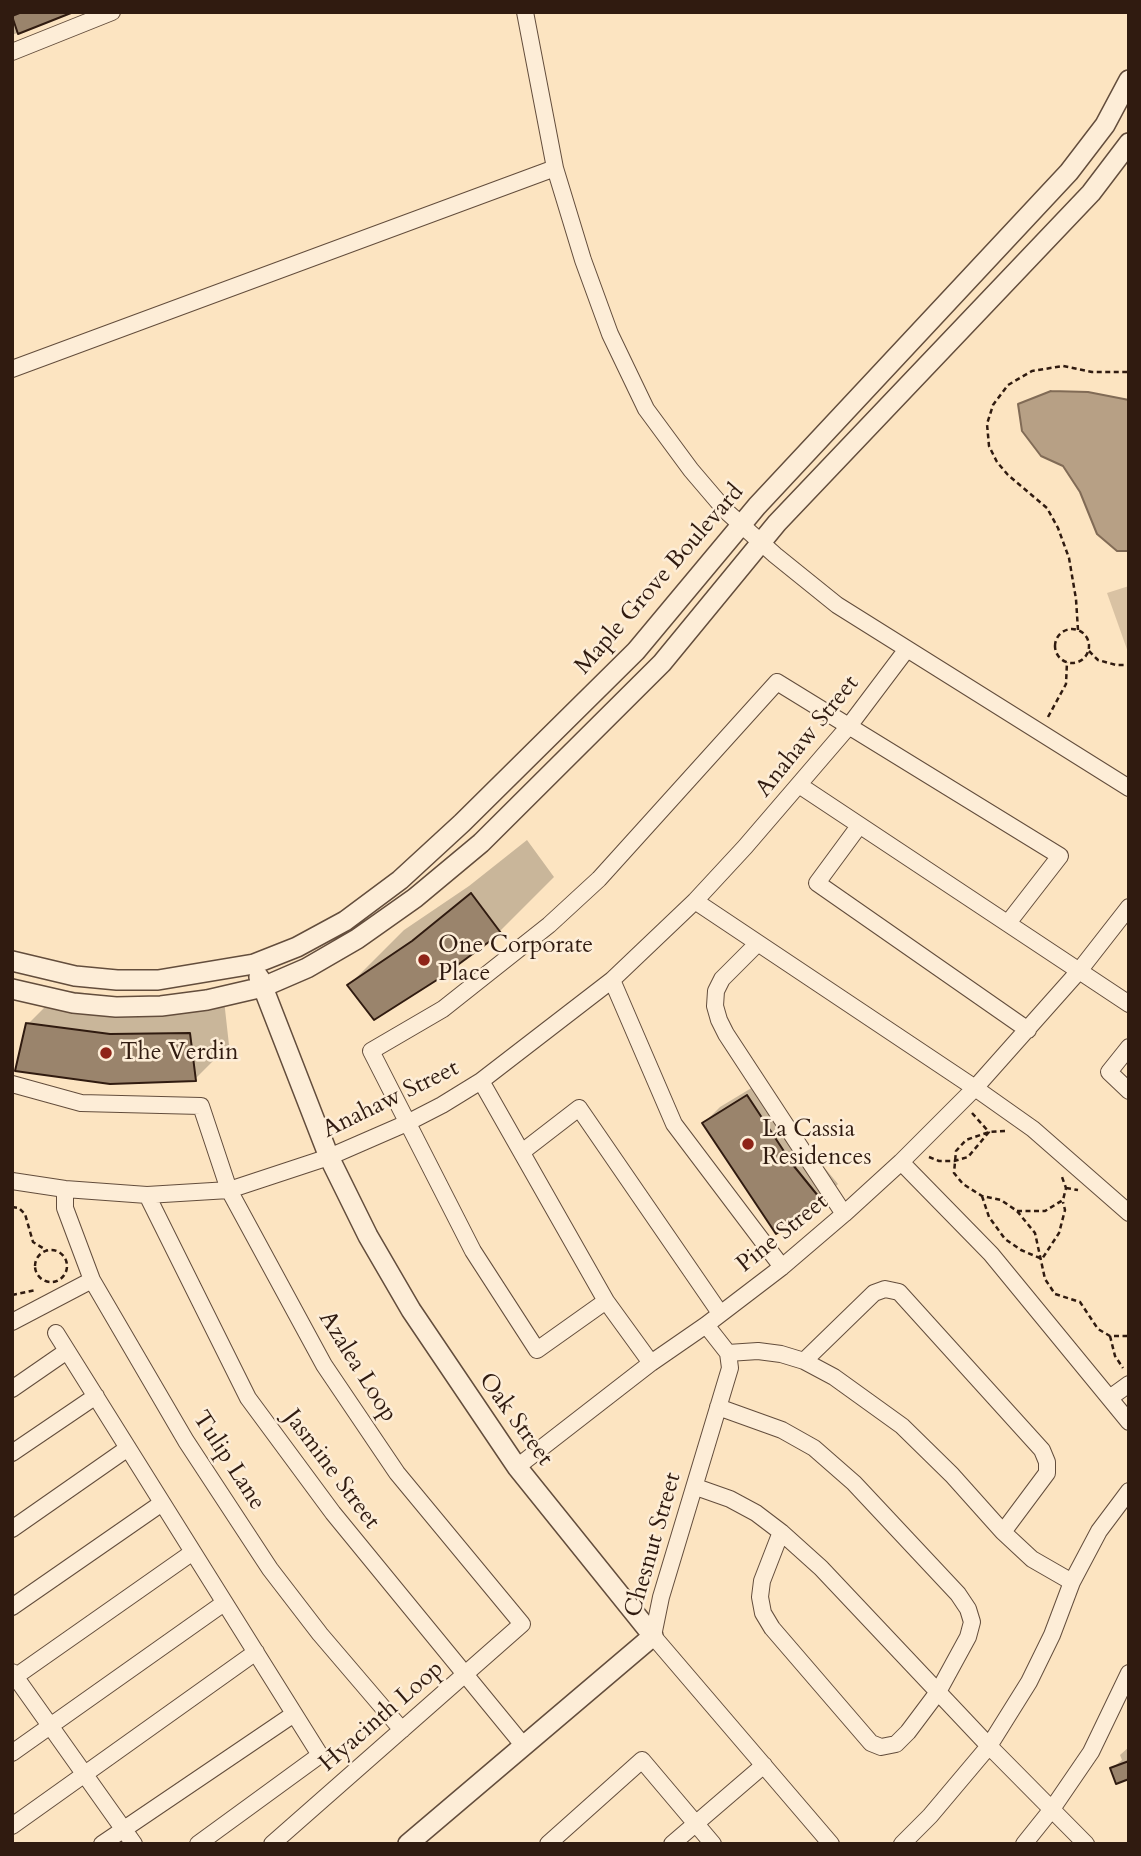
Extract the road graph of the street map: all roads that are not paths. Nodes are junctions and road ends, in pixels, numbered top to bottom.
1 (112, 12) edge
2 (525, 12) edge
3 (12, 52) edge
4 (1129, 80) edge
5 (1129, 143) edge
6 (555, 168) junction
7 (12, 369) edge
8 (741, 524) junction
9 (761, 542) junction
10 (907, 649) junction
11 (849, 726) junction
12 (799, 785) junction
13 (1129, 788) edge
14 (859, 826) junction
15 (695, 901) junction
16 (1129, 908) edge
17 (1008, 923) junction
18 (758, 943) junction
19 (12, 961) edge
20 (254, 964) junction
21 (1079, 971) junction
22 (612, 980) junction
23 (263, 987) junction
24 (12, 989) edge
25 (1129, 1004) edge
26 (1028, 1030) junction
27 (1129, 1047) edge
28 (481, 1081) junction
29 (12, 1084) edge
30 (975, 1088) junction
31 (1129, 1091) edge
32 (407, 1123) junction
33 (522, 1152) junction
34 (907, 1156) junction
35 (329, 1157) junction
36 (12, 1181) edge
37 (65, 1189) junction
38 (229, 1190) junction
39 (147, 1195) junction
40 (1129, 1213) edge
41 (844, 1214) junction
42 (782, 1267) junction
43 (92, 1280) junction
44 (606, 1301) junction
45 (720, 1313) junction
46 (12, 1322) edge
47 (706, 1325) junction
48 (56, 1333) dead end
49 (67, 1351) junction
50 (728, 1353) junction
51 (804, 1361) junction
52 (651, 1363) junction
53 (1129, 1384) edge
54 (12, 1389) edge
55 (96, 1396) junction
56 (1111, 1397) junction
57 (718, 1407) junction
58 (1129, 1422) edge
59 (128, 1448) junction
60 (12, 1453) edge
61 (517, 1466) junction
62 (696, 1487) junction
63 (1129, 1492) edge
64 (162, 1503) junction
65 (12, 1529) edge
66 (781, 1532) junction
67 (1003, 1532) junction
68 (193, 1552) junction
69 (1072, 1582) junction
70 (225, 1603) junction
71 (12, 1607) edge
72 (522, 1623) joint
73 (653, 1636) junction
74 (256, 1652) junction
75 (1129, 1673) edge
76 (465, 1674) junction
77 (13, 1676) edge
78 (938, 1692) junction
79 (294, 1714) junction
80 (51, 1726) junction
81 (401, 1730) junction
82 (523, 1745) junction
83 (989, 1746) junction
84 (12, 1753) edge
85 (764, 1765) junction
86 (85, 1774) junction
87 (1052, 1809) junction
88 (696, 1823) junction
89 (12, 1826) edge
90 (124, 1829) junction
91 (102, 1844) edge
92 (134, 1844) edge
93 (198, 1844) edge
94 (272, 1844) edge
95 (408, 1844) edge
96 (548, 1844) edge
97 (672, 1844) edge
98 (713, 1844) edge
99 (831, 1844) edge
100 (902, 1844) edge
101 (1024, 1844) edge
102 (1086, 1844) edge

1 - 3 street
2 - 6 street
4 - 8 street, Maple Grove Boulevard
5 - 9 street, Maple Grove Boulevard
6 - 7 street
6 - 8 street
8 - 9 street
8 - 20 street, Maple Grove Boulevard
9 - 10 street
9 - 23 street, Maple Grove Boulevard
10 - 11 street, Anahaw Street
10 - 13 street
11 - 12 street, Anahaw Street
11 - 17 street
11 - 32 street
12 - 14 street
12 - 15 street, Anahaw Street
14 - 17 street
14 - 26 street
15 - 18 street
15 - 22 street, Anahaw Street
16 - 21 street, Pine Street
17 - 21 street
18 - 30 street
18 - 41 street
19 - 20 street, Maple Grove Boulevard
20 - 23 street, Oak Street
21 - 25 street
21 - 26 street, Pine Street
22 - 28 street, Anahaw Street
22 - 42 street
23 - 24 street, Maple Grove Boulevard
23 - 35 street, Oak Street
26 - 30 street, Pine Street
27 - 31 street
28 - 32 street, Anahaw Street
28 - 33 street
29 - 38 street, Azalea Loop
30 - 34 street, Pine Street
30 - 40 street
32 - 35 street, Anahaw Street
32 - 44 street
33 - 44 street
33 - 45 street
34 - 41 street, Pine Street
34 - 56 street
35 - 38 street, Anahaw Street
35 - 61 street, Oak Street
36 - 37 street, Anahaw Street
37 - 39 street, Anahaw Street
37 - 43 street, Tulip Lane
38 - 39 street, Anahaw Street
38 - 72 street, Azalea Loop
39 - 76 street, Jasmine Street
41 - 42 street, Pine Street
42 - 45 street, Pine Street
43 - 46 street
43 - 81 street, Tulip Lane
44 - 52 street
45 - 47 street, Pine Street
47 - 50 street
47 - 52 street, Pine Street
48 - 49 street
49 - 54 street
49 - 55 street
50 - 51 street
50 - 57 street, Chesnut Street
51 - 67 street
51 - 67 street
52 - 61 street, Pine Street
53 - 56 street
55 - 59 street
55 - 60 street
56 - 58 street
57 - 62 street, Chesnut Street
57 - 78 street
59 - 64 street
59 - 65 street
61 - 73 street, Oak Street
62 - 66 street
62 - 73 street, Chesnut Street
63 - 69 street
64 - 68 street
64 - 71 street
66 - 78 street
66 - 78 street
67 - 69 street
68 - 70 street
68 - 77 street
69 - 83 street
70 - 74 street
70 - 80 street
72 - 76 street, Hyacinth Loop
73 - 82 street, Chesnut Street
73 - 85 street, Oak Street
74 - 79 street
74 - 86 street
75 - 87 street
76 - 81 street, Hyacinth Loop
76 - 82 street, Jasmine Street
77 - 80 street
78 - 83 street
79 - 90 street
79 - 93 street
80 - 84 street
80 - 86 street
81 - 94 street, Hyacinth Loop
82 - 95 street, Chesnut Street
83 - 87 street
83 - 100 street
85 - 88 street
85 - 99 street, Oak Street
86 - 89 street
86 - 90 street
87 - 101 street
87 - 102 street
88 - 96 street
88 - 97 street
88 - 98 street
90 - 91 street
90 - 92 street

